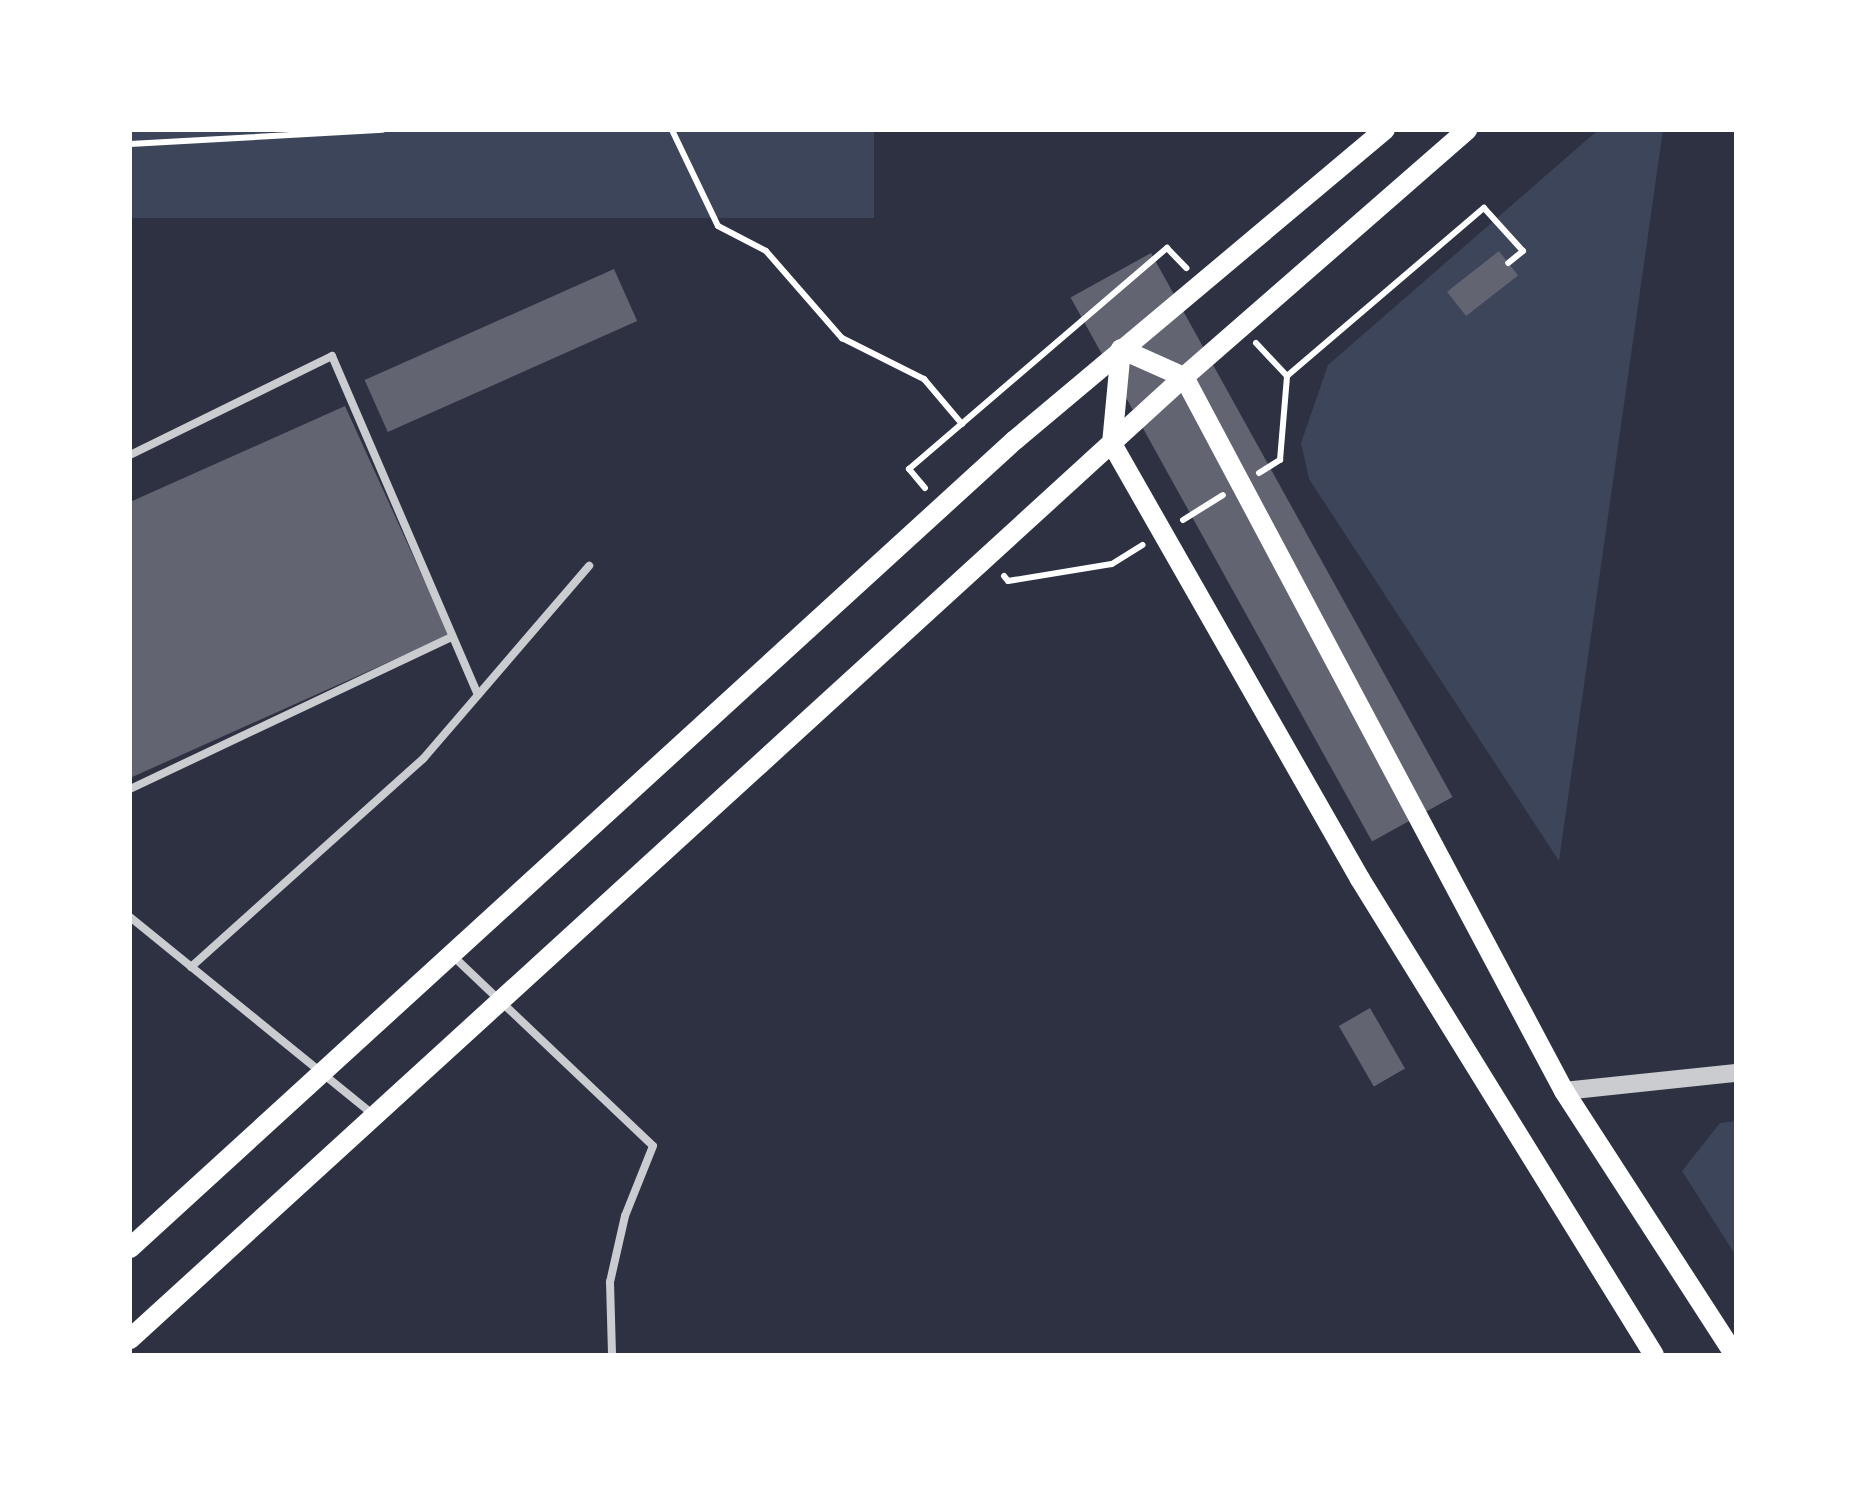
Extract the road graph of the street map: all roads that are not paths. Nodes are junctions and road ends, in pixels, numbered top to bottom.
1 (1386, 130) edge
2 (1467, 130) edge
3 (1121, 349) junction
4 (1184, 377) junction
5 (1112, 444) junction
6 (130, 455) edge
7 (589, 566) dead end
8 (452, 637) junction
9 (478, 695) junction
10 (130, 788) edge
11 (130, 917) edge
12 (452, 954) junction
13 (191, 967) junction
14 (500, 1001) junction
15 (322, 1073) junction
16 (1736, 1073) edge
17 (1564, 1090) junction
18 (374, 1116) junction
19 (130, 1248) edge
20 (130, 1339) edge
21 (612, 1355) edge
22 (1654, 1355) edge
23 (1735, 1355) edge

1 - 3 main road
2 - 4 main road
3 - 4 main road
3 - 5 main road
3 - 12 main road
4 - 5 main road
4 - 17 main road
5 - 14 main road
5 - 22 main road
6 - 8 lane
7 - 9 lane
8 - 9 lane
8 - 10 lane
9 - 13 lane
11 - 13 lane
12 - 14 lane
12 - 15 main road
13 - 15 lane
14 - 18 main road
14 - 21 lane
15 - 18 lane
15 - 19 main road
16 - 17 street
17 - 23 main road
18 - 20 main road

